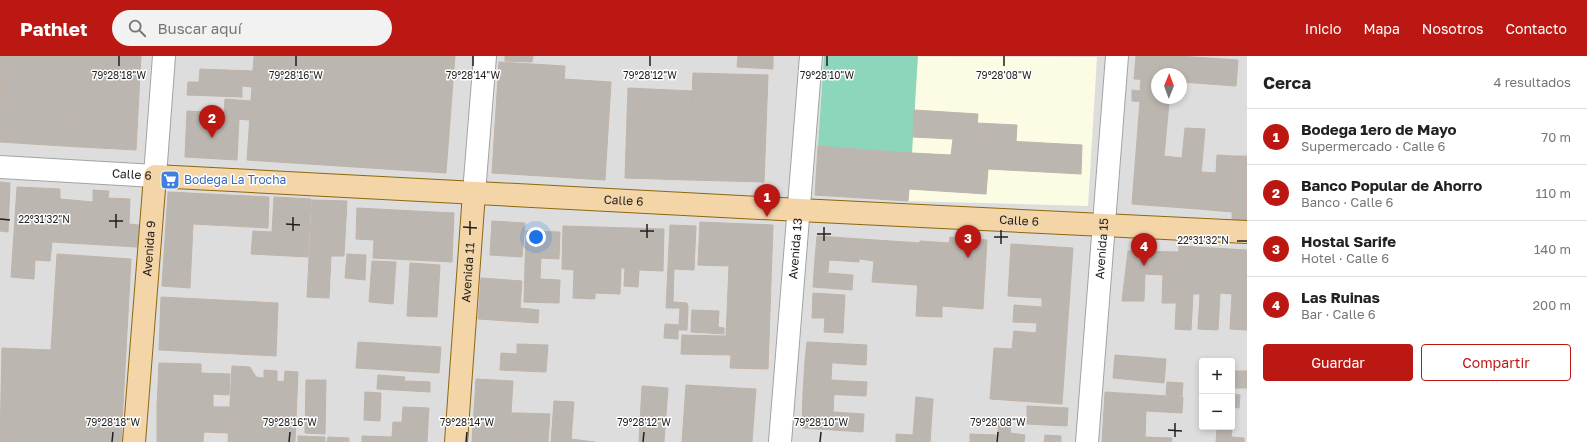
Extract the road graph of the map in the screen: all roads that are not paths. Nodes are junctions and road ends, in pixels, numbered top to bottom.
1 (164, 56) edge
2 (485, 56) edge
3 (811, 56) edge
4 (1117, 56) edge
5 (0, 167) edge
6 (155, 176) junction
7 (474, 193) junction
8 (798, 210) junction
9 (1104, 225) junction
10 (1247, 232) edge
11 (134, 442) edge
12 (456, 442) edge
13 (780, 442) edge
14 (1087, 442) edge

1 - 6 street, Avenida 9
2 - 7 street, Avenida 11
3 - 8 street, Avenida 13
4 - 9 street, Avenida 15
5 - 6 street, Calle 6
6 - 7 main road, Calle 6
6 - 11 main road, Avenida 9
7 - 8 main road, Calle 6
7 - 12 main road, Avenida 11
8 - 9 main road, Calle 6
8 - 13 street, Avenida 13
9 - 10 main road, Calle 6
9 - 14 street, Avenida 15

